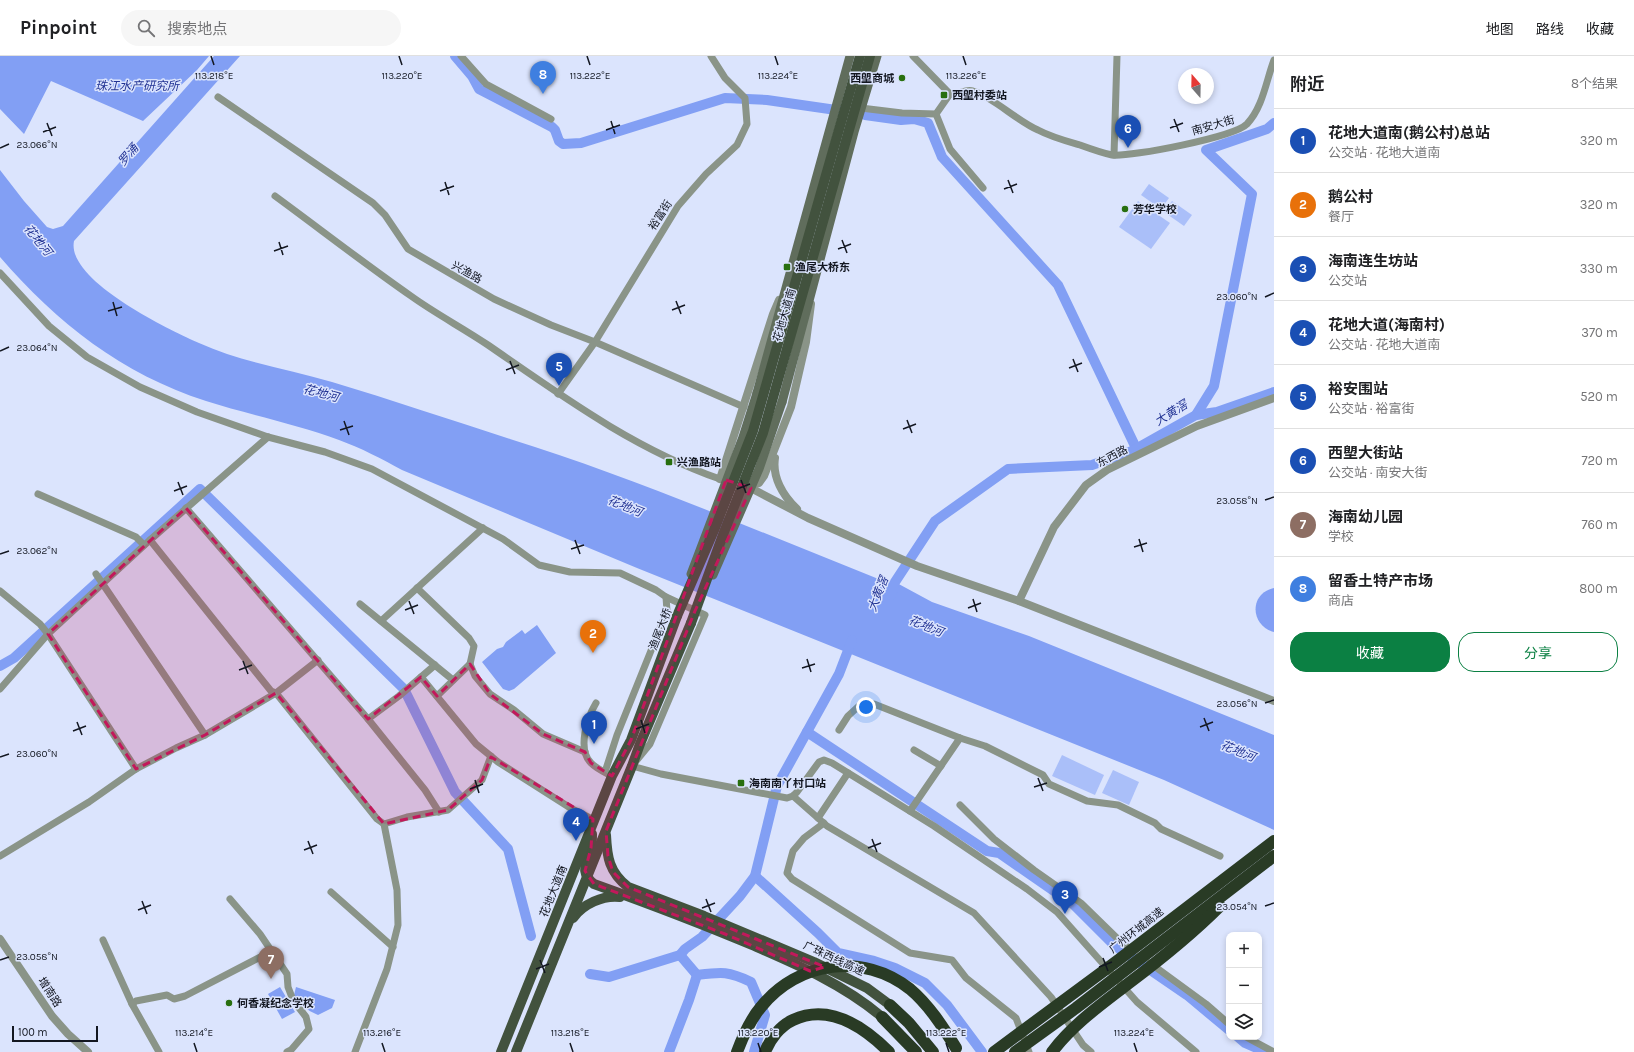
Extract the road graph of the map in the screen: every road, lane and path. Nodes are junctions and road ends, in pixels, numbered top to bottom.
1 (461, 56) edge
2 (711, 56) edge
3 (850, 56) edge
4 (860, 56) edge
5 (870, 56) edge
6 (877, 56) edge
7 (914, 56) edge
8 (1117, 56) edge
9 (1274, 60) edge
10 (950, 94) junction
11 (218, 97) dead end
12 (861, 108) junction
13 (936, 114) junction
14 (551, 119) dead end
15 (1114, 155) junction
16 (983, 188) dead end
17 (275, 196) dead end
18 (0, 273) edge
19 (787, 282) junction
20 (812, 289) junction
21 (594, 342) junction
22 (558, 394) junction
23 (1274, 398) edge
24 (744, 407) junction
25 (268, 437) junction
26 (776, 448) junction
27 (720, 479) junction
28 (746, 486) junction
29 (38, 494) dead end
30 (186, 508) junction
31 (808, 518) junction
32 (483, 528) junction
33 (720, 530) junction
34 (150, 540) junction
35 (144, 546) junction
36 (96, 574) dead end
37 (104, 583) junction
38 (417, 588) junction
39 (0, 590) edge
40 (666, 597) junction
41 (1019, 601) junction
42 (360, 604) dead end
43 (677, 616) junction
44 (381, 621) junction
45 (691, 623) junction
46 (48, 634) junction
47 (318, 660) junction
48 (470, 664) junction
49 (436, 665) junction
50 (421, 677) junction
51 (453, 680) junction
52 (0, 689) edge
53 (276, 693) junction
54 (437, 696) junction
55 (1274, 701) edge
56 (596, 703) dead end
57 (368, 719) junction
58 (839, 730) dead end
59 (205, 735) junction
60 (960, 738) junction
61 (635, 742) junction
62 (914, 750) dead end
63 (585, 752) junction
64 (491, 756) junction
65 (632, 766) junction
66 (941, 766) junction
67 (136, 769) junction
68 (848, 773) junction
69 (608, 774) junction
70 (790, 797) junction
71 (960, 805) dead end
72 (914, 806) junction
73 (440, 812) junction
74 (821, 821) junction
75 (593, 822) junction
76 (384, 824) junction
77 (606, 831) junction
78 (1274, 841) edge
79 (0, 856) edge
80 (1220, 856) dead end
81 (1272, 858) edge
82 (587, 877) junction
83 (331, 892) dead end
84 (230, 899) dead end
85 (632, 899) junction
86 (702, 920) junction
87 (566, 928) junction
88 (727, 930) junction
89 (0, 939) edge
90 (103, 940) dead end
91 (393, 947) junction
92 (272, 951) junction
93 (132, 1004) junction
94 (890, 1005) joint
95 (1064, 1016) junction
96 (882, 1017) joint
97 (1226, 1021) edge
98 (1029, 1028) junction
99 (1252, 1040) edge
100 (765, 1050) edge
101 (958, 1050) edge
102 (88, 1052) edge
103 (159, 1052) edge
104 (287, 1052) edge
105 (355, 1052) edge
106 (501, 1052) edge
107 (516, 1052) edge
108 (736, 1052) edge
109 (889, 1052) edge
110 (916, 1052) edge
111 (933, 1052) edge
112 (990, 1052) edge
113 (994, 1052) edge
114 (1015, 1052) edge
115 (1022, 1052) edge
116 (1029, 1052) edge
117 (1052, 1052) edge
118 (1091, 1052) edge
119 (1196, 1052) edge
120 (1274, 1052) edge

1 - 14 street
2 - 21 street, 裕富街
3 - 19 main road, 花地大道南
4 - 33 main road, 花地大道南, bridge
5 - 33 main road, 花地大道南, bridge
6 - 12 main road, 花地大道南
7 - 10 street
8 - 15 street
9 - 15 street, 南安大街
10 - 13 street
10 - 15 street
11 - 21 street, 兴渔路
12 - 13 street
12 - 20 main road, 花地大道南
13 - 16 street
17 - 22 street
18 - 25 street
19 - 24 street, 花地大道南
19 - 43 main road, bridge
20 - 26 street, 花地大道南
20 - 45 main road, bridge
21 - 22 street, 裕富街
21 - 24 street, 兴渔路
22 - 27 street
23 - 41 street, 东西路
24 - 27 street, 花地大道南
25 - 30 street
25 - 32 street
26 - 28 street, 花地大道南
26 - 31 street
27 - 28 street
28 - 31 street
29 - 35 street
30 - 34 street
30 - 47 street
31 - 41 street
32 - 38 street
32 - 40 street
33 - 43 main road, 渔尾大桥, bridge
33 - 45 main road, bridge
34 - 35 street
34 - 53 street
35 - 37 street
36 - 37 street
37 - 46 street
37 - 59 street
38 - 44 street
38 - 48 street
39 - 46 street
40 - 65 street
40 - 69 street
41 - 55 street
42 - 44 street
43 - 61 main road, 渔尾大桥
44 - 49 street
45 - 61 main road
46 - 52 street
46 - 67 street
47 - 53 street
47 - 57 street
48 - 51 street
48 - 63 street
49 - 50 street
49 - 51 street
50 - 54 street
50 - 57 street
51 - 54 street
53 - 59 street
53 - 76 street
54 - 64 street
56 - 63 street
57 - 73 street
58 - 60 street
59 - 67 street
60 - 66 street
60 - 80 street
61 - 65 main road
61 - 69 main road, 花地大道南
62 - 66 street
63 - 69 street
64 - 73 street
64 - 75 street
65 - 70 street
65 - 77 main road
66 - 72 street
67 - 79 street
68 - 70 street
68 - 72 street
68 - 74 street
69 - 75 main road, 花地大道南
70 - 74 street
71 - 97 street
72 - 119 street
73 - 76 street
74 - 116 street
74 - 118 street
75 - 77 main road
75 - 82 main road
75 - 106 main road, 花地大道南
76 - 91 street
77 - 82 main road
77 - 86 main road
78 - 98 highway, 广州环城高速, bridge
81 - 95 highway, bridge
81 - 117 highway, bridge
82 - 85 main road
82 - 87 main road
83 - 91 street
84 - 92 street
85 - 86 main road
85 - 87 main road
86 - 88 main road, 广珠西线高速
87 - 107 main road
88 - 94 main road, 广珠西线高速
88 - 96 main road, 广珠西线高速
89 - 102 street, 增南路
90 - 93 street
91 - 105 street
92 - 93 street
92 - 104 street
93 - 103 street
94 - 111 highway, 广珠西线高速
95 - 114 highway, bridge
95 - 115 highway, bridge
96 - 110 highway, 广珠西线高速
98 - 112 highway, bridge
98 - 113 highway, 广州环城高速, bridge
99 - 120 street
100 - 109 highway
101 - 108 highway, bridge

